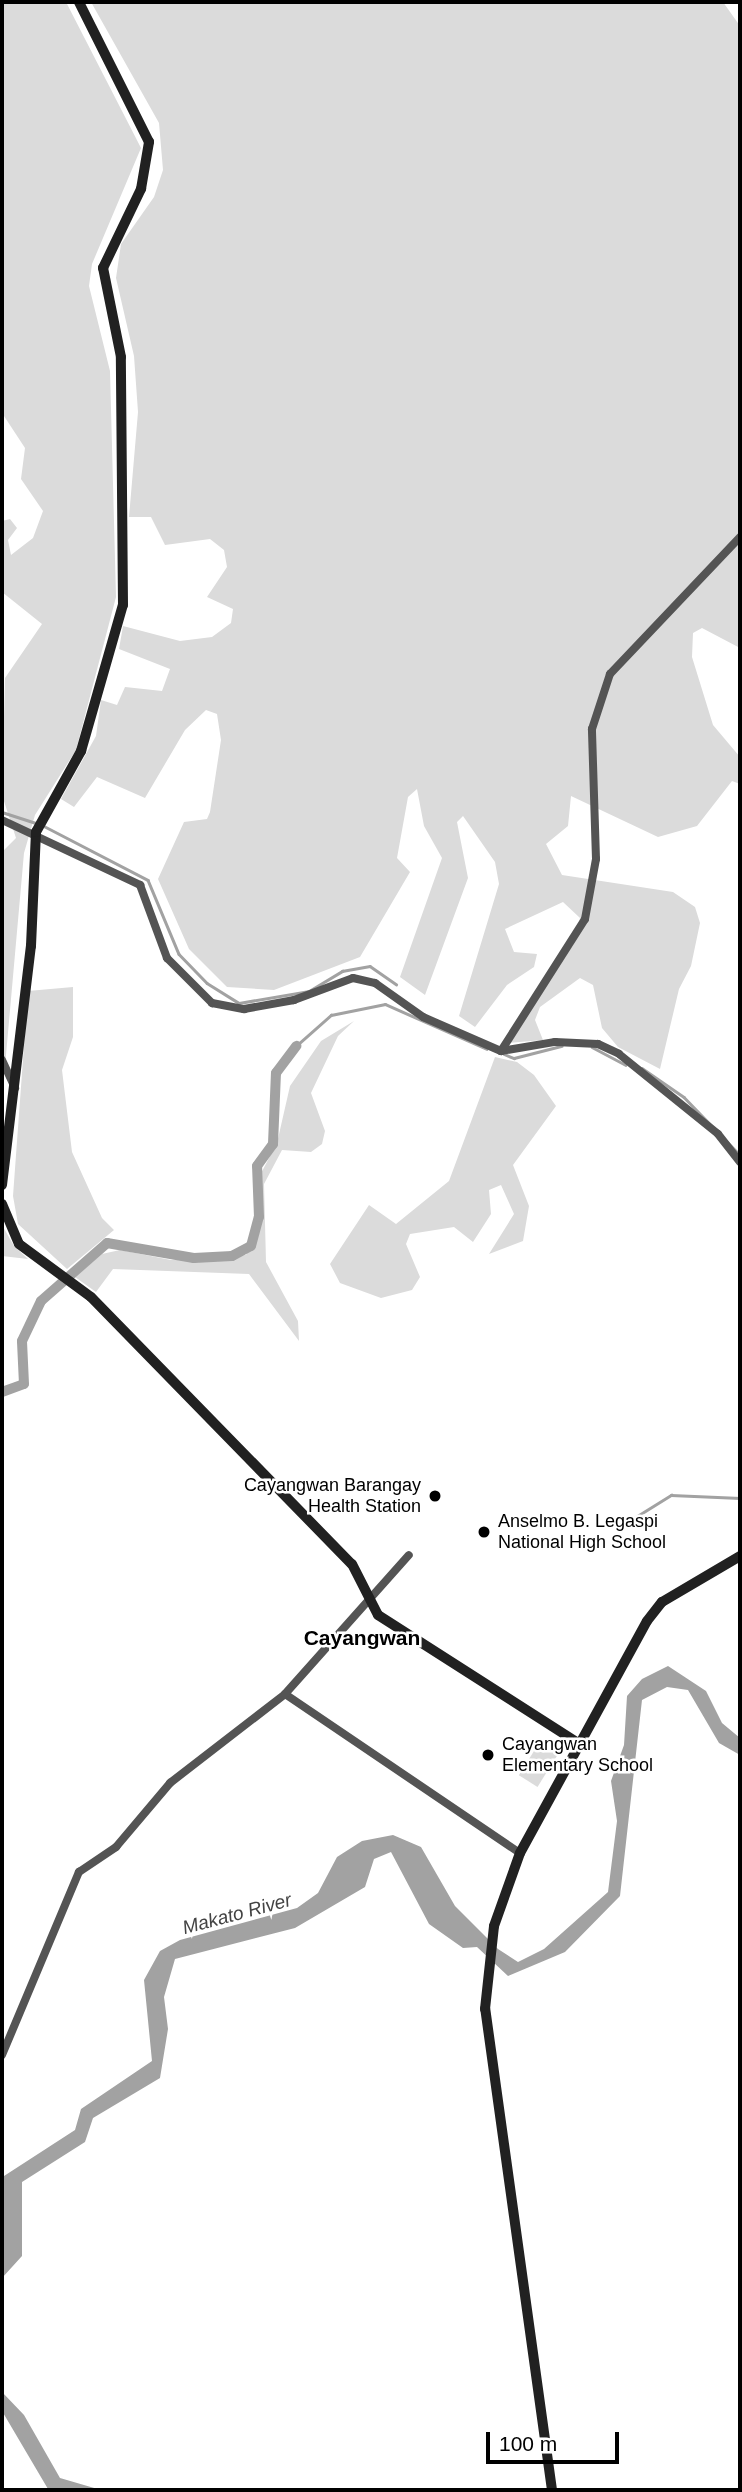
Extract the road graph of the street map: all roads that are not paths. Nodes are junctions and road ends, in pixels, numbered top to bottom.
1 (79, 2) edge
2 (740, 537) edge
3 (2, 820) edge
4 (36, 832) junction
5 (501, 1051) junction
6 (2, 1060) edge
7 (15, 1088) junction
8 (740, 1162) edge
9 (2, 1185) edge
10 (2, 1204) edge
11 (409, 1555) dead end
12 (740, 1556) edge
13 (369, 1600) junction
14 (285, 1693) junction
15 (581, 1745) junction
16 (520, 1853) junction
17 (2, 2055) edge
18 (552, 2490) edge

1 - 4 street
2 - 5 street
3 - 4 street
4 - 5 street
4 - 7 street
5 - 8 street
6 - 7 street
7 - 9 street
10 - 13 street
11 - 13 street
12 - 15 street
13 - 14 street
13 - 15 street
14 - 16 street
14 - 17 street
15 - 16 street
16 - 18 street

